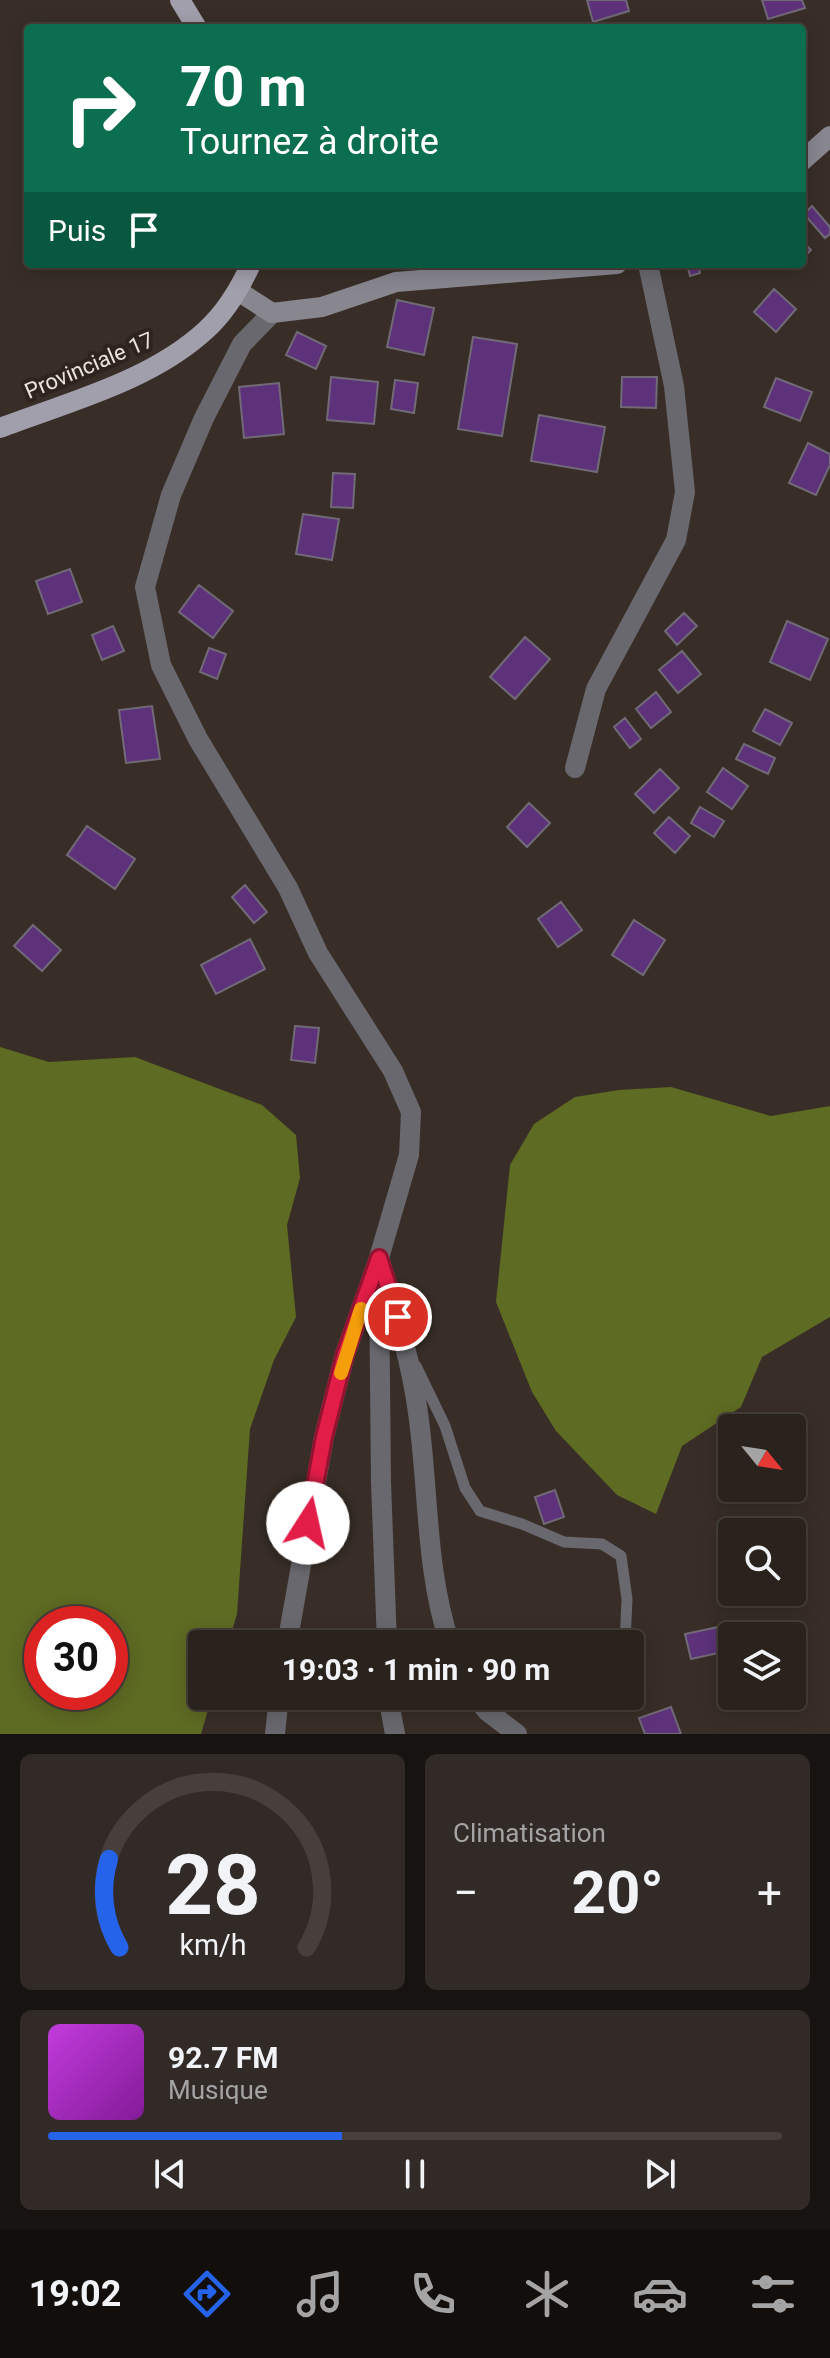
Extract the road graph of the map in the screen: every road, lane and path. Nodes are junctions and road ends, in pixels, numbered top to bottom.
1 (180, 0) edge
2 (195, 24) edge
3 (830, 136) edge
4 (806, 157) edge
5 (249, 268) edge
6 (568, 268) edge
7 (649, 268) edge
8 (238, 291) junction
9 (272, 313) junction
10 (0, 428) edge
11 (575, 768) dead end
12 (379, 1258) junction
13 (407, 1347) junction
14 (290, 1630) edge
15 (386, 1630) edge
16 (445, 1630) edge
17 (626, 1630) edge
18 (278, 1710) edge
19 (391, 1710) edge
20 (486, 1710) edge
21 (275, 1734) edge
22 (395, 1734) edge
23 (517, 1734) edge

1 - 2 main road
3 - 4 street
5 - 8 main road, Provinciale 17
6 - 9 street
7 - 11 street
8 - 9 street
8 - 10 main road, Provinciale 17
9 - 12 street
12 - 13 street
12 - 14 street
12 - 15 street
13 - 16 street
13 - 17 lane
18 - 21 street
19 - 22 street
20 - 23 street

